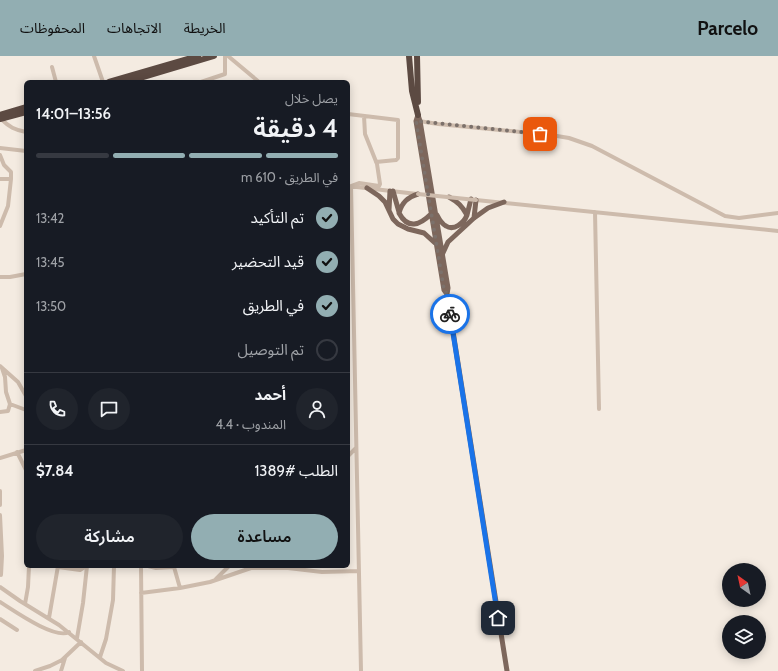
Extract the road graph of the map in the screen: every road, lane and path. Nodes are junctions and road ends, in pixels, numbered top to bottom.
1 (94, 56) edge
2 (198, 56) edge
3 (214, 56) edge
4 (225, 56) edge
5 (228, 56) edge
6 (409, 56) edge
7 (417, 56) edge
8 (52, 67) dead end
9 (162, 69) junction
10 (55, 80) edge
11 (102, 80) edge
12 (117, 80) edge
13 (132, 80) edge
14 (207, 80) edge
15 (257, 80) edge
16 (24, 112) edge
17 (350, 114) edge
18 (364, 116) junction
19 (418, 117) junction
20 (0, 118) edge
21 (24, 132) edge
22 (0, 148) edge
23 (24, 151) edge
24 (0, 155) edge
25 (376, 162) junction
26 (0, 179) edge
27 (11, 179) junction
28 (350, 186) edge
29 (367, 188) junction
30 (391, 191) junction
31 (418, 194) junction
32 (448, 197) junction
33 (473, 199) junction
34 (504, 202) junction
35 (389, 210) junction
36 (595, 212) junction
37 (399, 213) junction
38 (778, 213) edge
39 (433, 214) junction
40 (467, 215) junction
41 (730, 217) junction
42 (474, 218) junction
43 (0, 226) edge
44 (728, 226) junction
45 (778, 231) edge
46 (435, 242) junction
47 (442, 256) junction
48 (24, 274) edge
49 (0, 277) edge
50 (447, 294) junction
51 (1, 367) edge
52 (24, 392) edge
53 (10, 404) junction
54 (24, 409) edge
55 (599, 409) dead end
56 (0, 412) edge
57 (356, 448) junction
58 (24, 450) edge
59 (17, 452) junction
60 (350, 454) edge
61 (0, 458) edge
62 (24, 466) edge
63 (0, 491) edge
64 (0, 505) edge
65 (0, 515) edge
66 (29, 568) edge
67 (58, 568) edge
68 (69, 568) edge
69 (84, 568) edge
70 (87, 568) edge
71 (114, 568) edge
72 (141, 568) edge
73 (174, 568) edge
74 (227, 568) edge
75 (359, 571) junction
76 (0, 576) edge
77 (214, 580) junction
78 (0, 587) edge
79 (180, 588) junction
80 (141, 593) junction
81 (0, 602) edge
82 (25, 604) junction
83 (49, 618) junction
84 (0, 619) edge
85 (17, 630) dead end
86 (69, 632) junction
87 (76, 638) junction
88 (82, 642) junction
89 (67, 656) junction
90 (100, 657) junction
91 (115, 669) edge
92 (35, 671) edge
93 (61, 671) edge
94 (123, 671) edge
95 (142, 671) edge
96 (361, 671) edge
97 (507, 671) edge

1 - 11 street
2 - 9 highway
3 - 9 highway
4 - 14 street
5 - 15 street
6 - 19 highway
7 - 19 highway
8 - 10 street
9 - 12 highway
9 - 13 highway
16 - 20 highway
17 - 18 street
18 - 25 street
18 - 25 street
19 - 39 main road
19 - 41 street
20 - 21 street
22 - 23 street
24 - 27 street
25 - 28 street
26 - 27 street
27 - 43 street
28 - 29 street
28 - 57 street
29 - 30 street
29 - 35 main road
30 - 31 street
30 - 35 main road
30 - 37 main road
31 - 32 street, bridge
31 - 37 main road
32 - 33 street, bridge
32 - 40 main road
33 - 34 street
33 - 40 main road
33 - 42 main road
34 - 36 street
34 - 42 main road
35 - 46 main road
36 - 44 street
36 - 55 street
37 - 39 main road
38 - 41 street
39 - 40 main road
39 - 46 main road
39 - 47 main road
41 - 44 street
42 - 47 main road
44 - 45 street
46 - 50 main road
47 - 50 main road
48 - 49 street
50 - 97 main road
51 - 52 street
51 - 53 street
53 - 54 street
53 - 56 street
57 - 60 street
57 - 75 street
58 - 59 street
59 - 61 street
59 - 62 street
63 - 64 street
65 - 76 street
66 - 82 street
67 - 83 street
68 - 69 street
70 - 87 street
71 - 90 street
72 - 80 street
73 - 79 street
74 - 77 street
75 - 77 street
75 - 96 street
77 - 79 street
78 - 82 street
79 - 80 street
80 - 95 street
81 - 86 street
82 - 83 street
83 - 86 street
84 - 85 street
86 - 87 street
87 - 88 street
88 - 89 street
88 - 90 street
89 - 92 street
89 - 93 street
90 - 91 street
91 - 94 street

